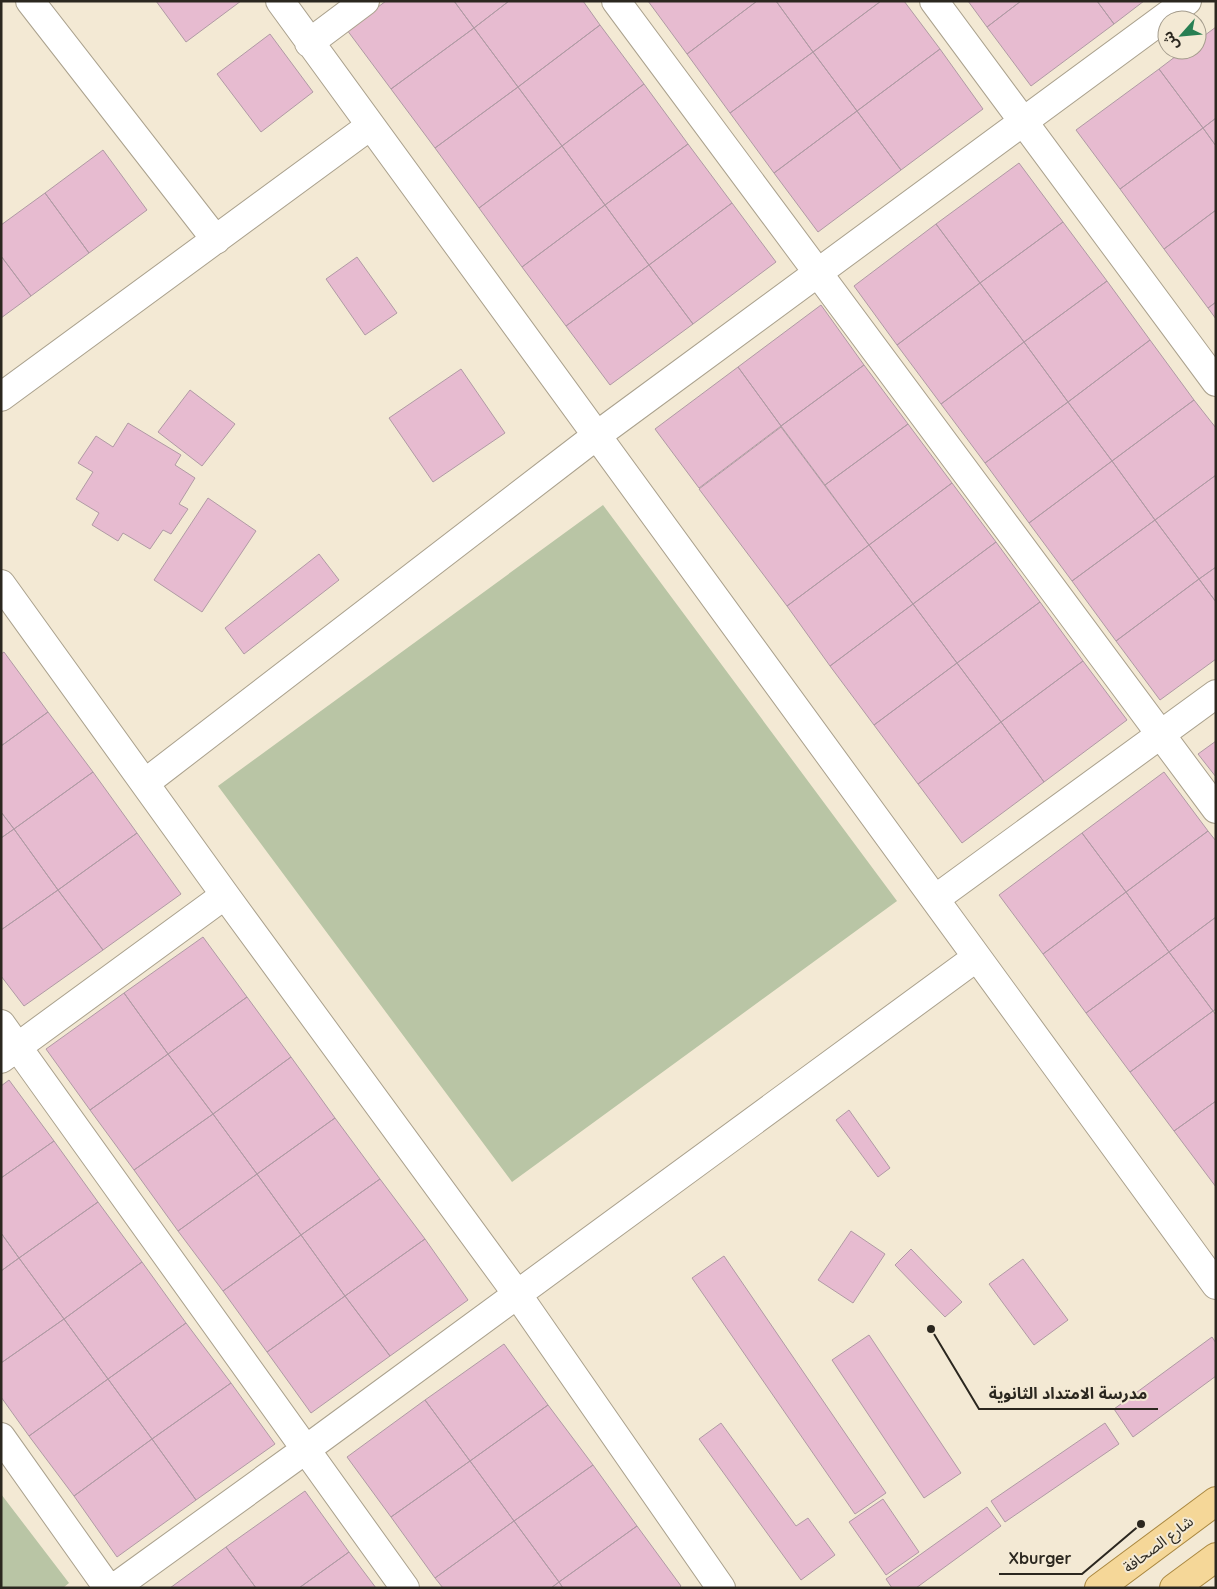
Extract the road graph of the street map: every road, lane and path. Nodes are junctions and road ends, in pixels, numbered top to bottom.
1 (30, 1) edge
2 (280, 1) edge
3 (365, 1) edge
4 (616, 1) edge
5 (934, 1) edge
6 (1187, 1) edge
7 (309, 43) junction
8 (1024, 122) junction
9 (370, 126) junction
10 (216, 240) junction
11 (817, 273) junction
12 (1216, 382) edge
13 (1, 397) edge
14 (596, 436) junction
15 (1, 584) edge
16 (1216, 694) edge
17 (1161, 734) junction
18 (145, 783) junction
19 (1216, 810) edge
20 (225, 895) junction
21 (935, 900) junction
22 (977, 957) junction
23 (1, 1024) edge
24 (10, 1053) edge
25 (1216, 1285) edge
26 (517, 1294) junction
27 (1, 1437) edge
28 (306, 1450) junction
29 (1216, 1500) edge
30 (1216, 1557) edge
31 (108, 1588) edge
32 (114, 1588) edge
33 (405, 1588) edge
34 (721, 1588) edge
35 (1099, 1588) edge
36 (1174, 1588) edge

1 - 10 street
2 - 7 street
3 - 7 street
4 - 11 street
5 - 8 street
6 - 8 street
7 - 9 street
8 - 11 street
8 - 12 street
9 - 10 street
9 - 14 street
10 - 13 street
11 - 14 street
11 - 17 street
14 - 18 street
14 - 21 street
15 - 18 street
16 - 17 street
17 - 19 street
17 - 21 street
18 - 20 street
20 - 24 street
20 - 26 street
21 - 22 street
22 - 25 street
22 - 26 street
23 - 24 street
24 - 28 street
26 - 28 street
26 - 34 street
27 - 31 street
28 - 32 street
28 - 33 street
29 - 35 main road, شارع الصحافة
30 - 36 main road

